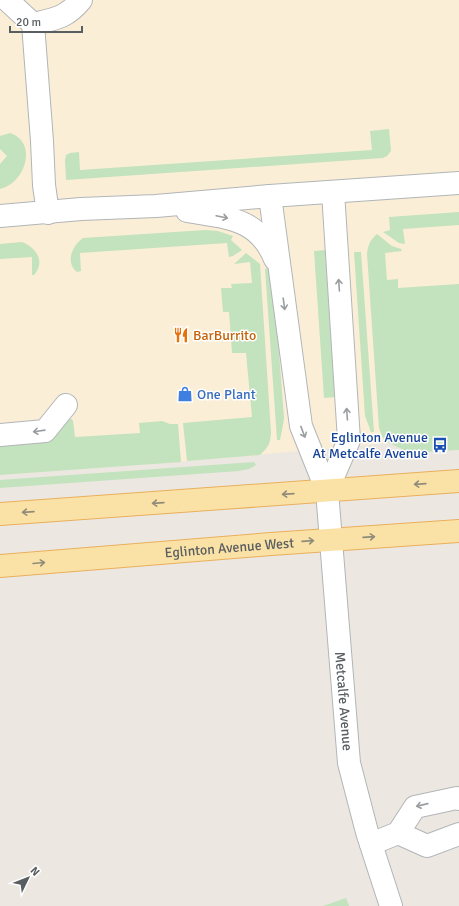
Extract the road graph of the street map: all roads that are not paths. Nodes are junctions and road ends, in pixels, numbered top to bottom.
1 (7, 0) edge
2 (81, 0) edge
3 (33, 24) junction
4 (459, 184) edge
5 (333, 192) junction
6 (270, 196) junction
7 (156, 206) junction
8 (48, 213) junction
9 (0, 216) edge
10 (280, 273) junction
11 (66, 405) dead end
12 (0, 435) edge
13 (459, 482) edge
14 (327, 491) junction
15 (0, 514) edge
16 (459, 531) edge
17 (330, 540) junction
18 (0, 566) edge
19 (459, 799) edge
20 (398, 833) junction
21 (459, 834) edge
22 (371, 844) junction
23 (391, 906) edge

1 - 3 street
2 - 3 street
3 - 8 street
4 - 5 street
5 - 6 street
14 -> 5 street
6 - 7 street
6 - 10 street
7 - 8 street
7 -> 10 street
8 - 9 street
10 -> 14 street
11 -> 12 street
13 -> 14 main road
14 -> 15 main road
14 - 17 street, Metcalfe Avenue
17 -> 16 main road, Eglinton Avenue West
18 -> 17 main road, Eglinton Avenue West
17 - 22 street, Metcalfe Avenue
19 -> 20 street
20 - 21 street
20 - 22 street
22 - 23 street, Metcalfe Avenue

